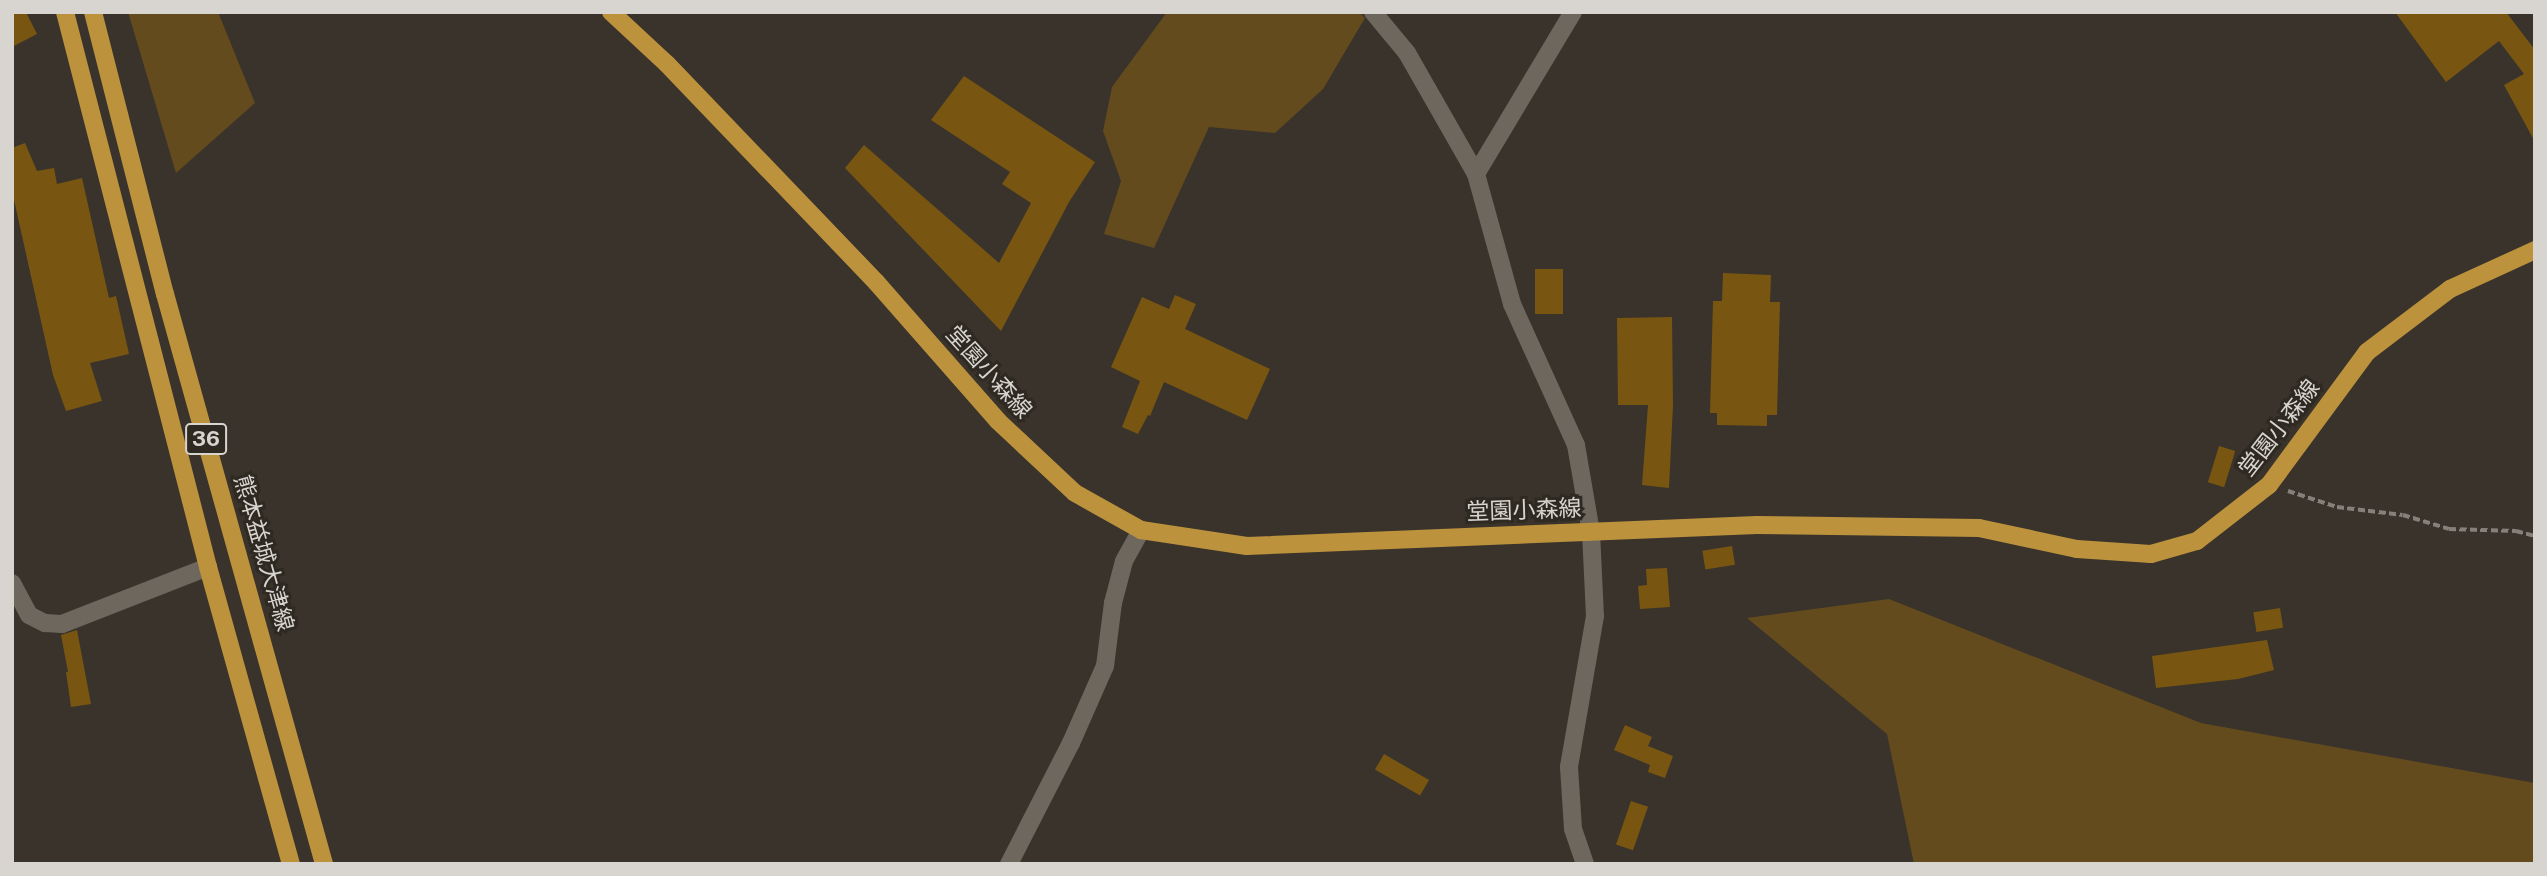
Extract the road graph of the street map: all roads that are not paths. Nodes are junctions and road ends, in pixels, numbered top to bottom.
1 (65, 12) edge
2 (93, 12) edge
3 (611, 12) edge
4 (1373, 12) edge
5 (1573, 12) edge
6 (1476, 174) junction
7 (2535, 250) edge
8 (1141, 530) junction
9 (1591, 532) junction
10 (208, 567) junction
11 (12, 583) edge
12 (291, 864) edge
13 (324, 864) edge
14 (1009, 864) edge
15 (1585, 864) edge

1 - 10 main road, 36
2 - 13 main road, 熊本益城大津線 / 36
3 - 8 main road, 堂園小森線
4 - 6 street
5 - 6 street
6 - 9 street
7 - 9 main road, 堂園小森線
8 - 9 main road, 堂園小森線
8 - 14 street
9 - 15 street
10 - 11 street
10 - 12 main road, 36

